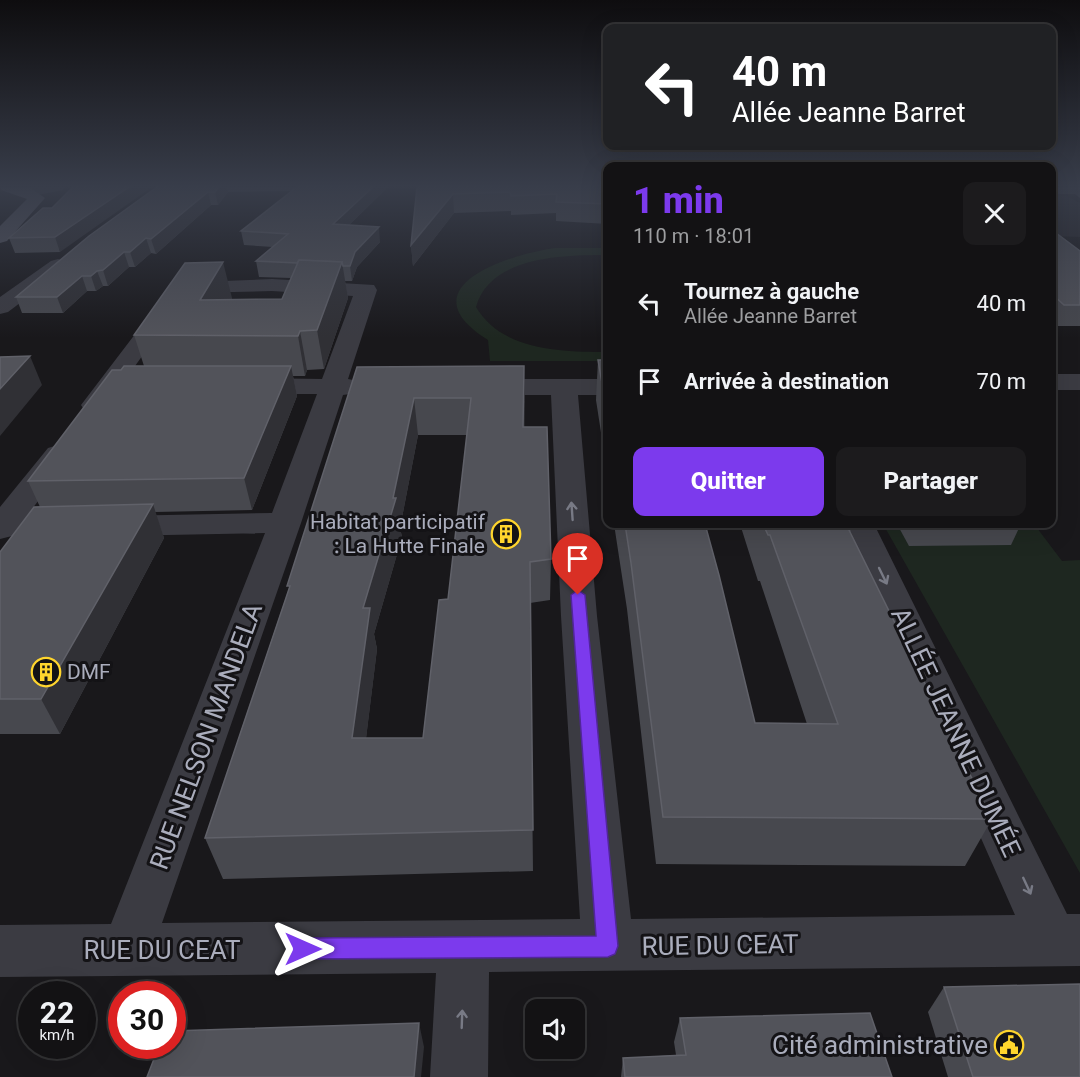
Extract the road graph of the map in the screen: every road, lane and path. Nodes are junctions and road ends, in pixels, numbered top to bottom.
1 (69, 256) edge
2 (22, 292) junction
3 (0, 294) edge
4 (0, 307) edge
5 (1064, 382) edge
6 (228, 386) edge
7 (334, 387) junction
8 (380, 387) edge
9 (460, 387) edge
10 (564, 387) junction
11 (603, 387) edge
12 (1080, 400) edge
13 (285, 523) junction
14 (84, 526) edge
15 (37, 527) edge
16 (0, 528) edge
17 (860, 528) edge
18 (1066, 940) edge
19 (608, 946) junction
20 (462, 948) junction
21 (127, 950) junction
22 (0, 951) edge
23 (459, 1077) edge

1 - 2 street
2 - 3 street
2 - 4 street
5 - 12 street
6 - 7 street
7 - 8 street
7 - 13 street, RUE NELSON MANDELA
7 - 16 street, RUE NELSON MANDELA
9 - 10 street
10 - 11 street
19 -> 10 street
13 - 14 street
13 - 21 street, RUE NELSON MANDELA
15 - 16 street
17 -> 18 street, ALLÉE JEANNE DUMÉE
18 - 19 street, RUE DU CEAT
19 - 20 street, RUE DU CEAT
20 - 21 street, RUE DU CEAT
23 -> 20 street
21 - 22 street, RUE DU CEAT

